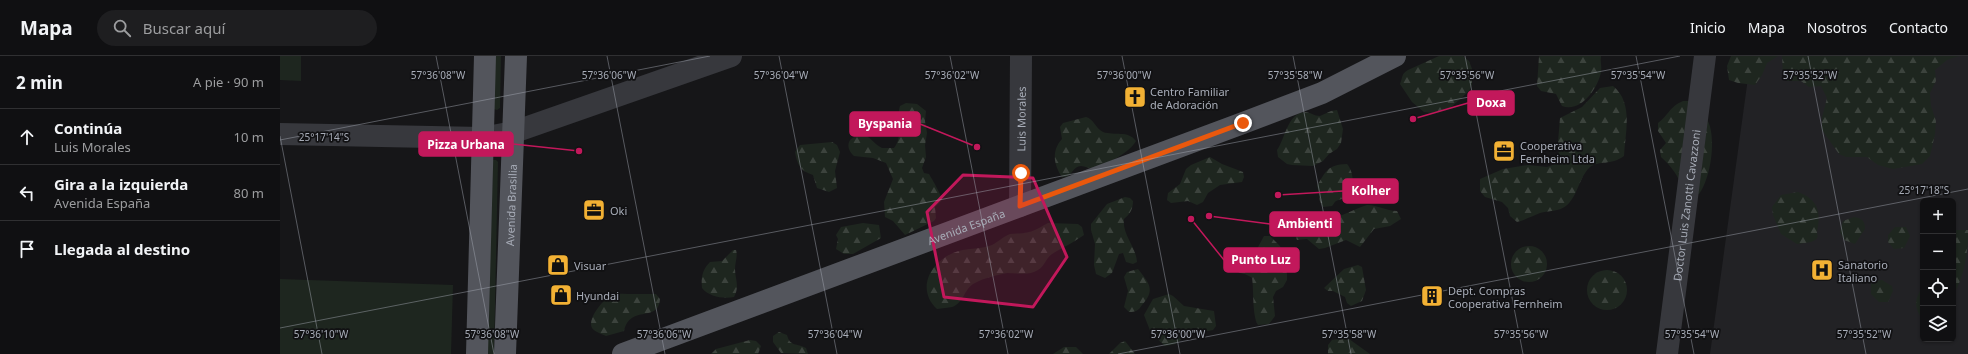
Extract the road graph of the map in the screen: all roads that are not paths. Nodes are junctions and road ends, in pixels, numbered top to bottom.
1 (484, 56) edge
2 (516, 56) edge
3 (731, 56) edge
4 (1021, 56) edge
5 (1395, 56) edge
6 (1705, 56) edge
7 (1367, 63) edge
8 (514, 132) junction
9 (280, 134) edge
10 (482, 138) junction
11 (1020, 206) junction
12 (477, 354) edge
13 (505, 354) edge
14 (623, 354) edge
15 (1667, 354) edge

1 - 10 main road
2 - 8 main road, Avenida Brasilia
3 - 8 street
4 - 11 street, Luis Morales
5 - 7 main road, Avenida España
6 - 15 street, Doctor Luis Zanotti Cavazzoni
7 - 11 main road, Avenida España
8 - 10 street
8 - 13 main road, Avenida Brasilia
9 - 10 street
10 - 12 main road
11 - 14 main road, Avenida España

